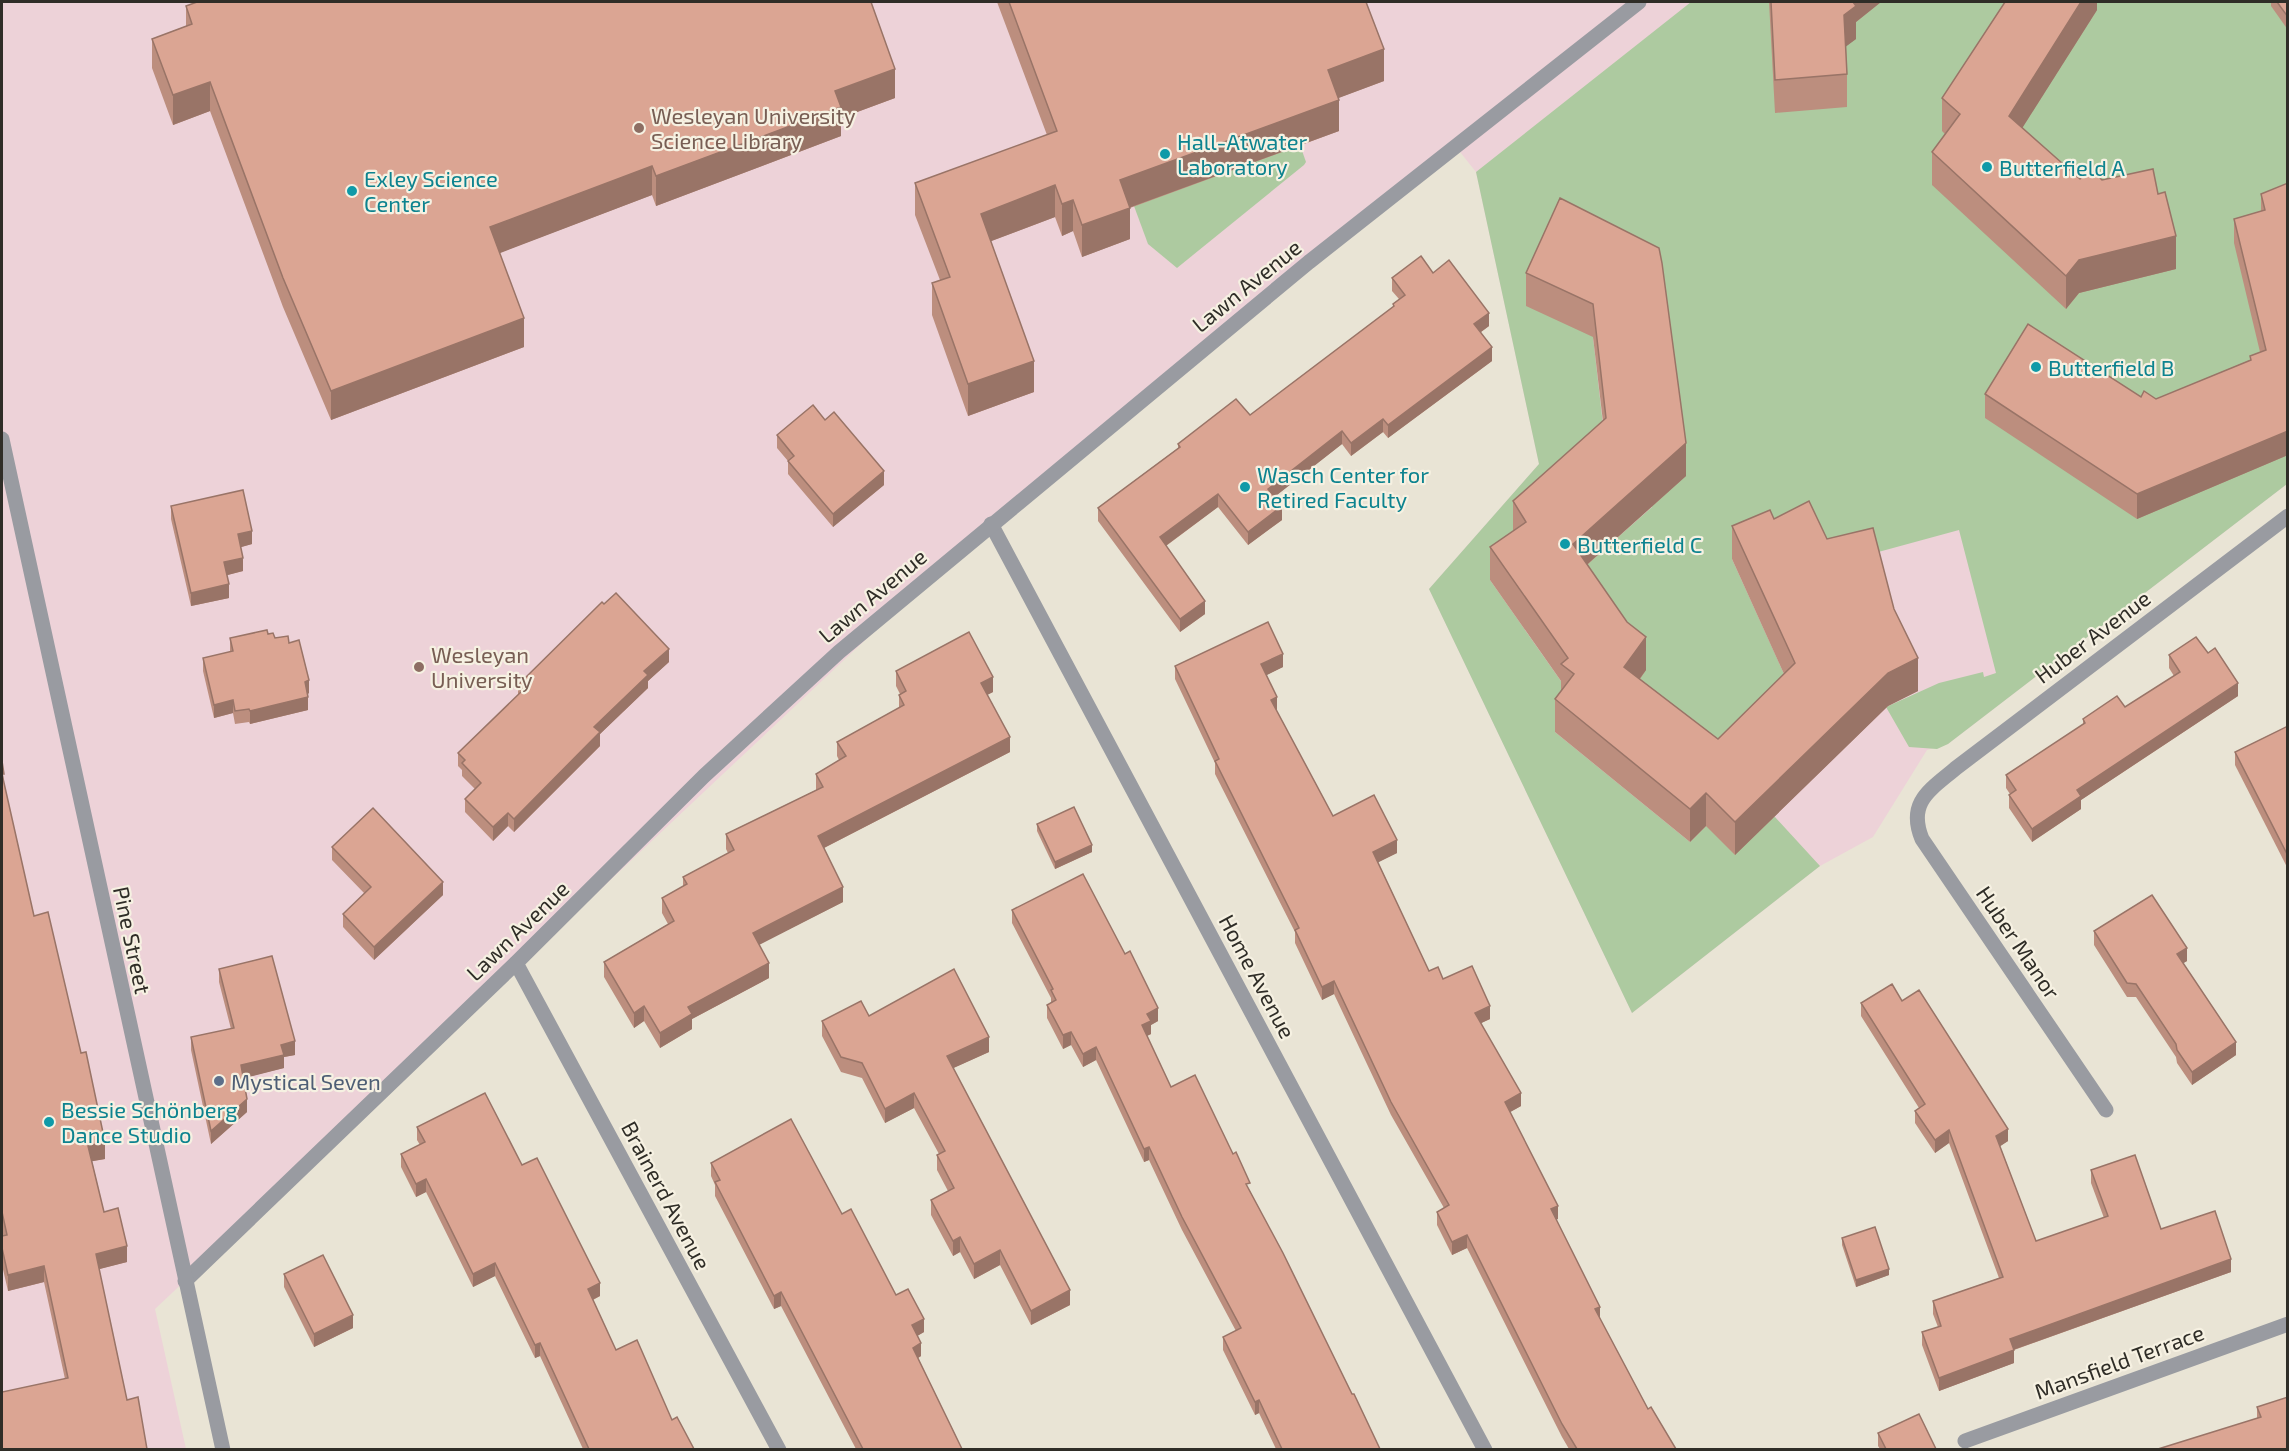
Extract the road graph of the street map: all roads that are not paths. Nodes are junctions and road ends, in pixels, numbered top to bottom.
1 (1639, 2) edge
2 (2, 439) edge
3 (2288, 516) edge
4 (991, 524) junction
5 (1925, 795) joint
6 (516, 963) junction
7 (2106, 1110) dead end
8 (185, 1281) junction
9 (2288, 1324) edge
10 (1965, 1441) dead end
11 (223, 1449) edge
12 (779, 1449) edge
13 (1485, 1449) edge

1 - 4 street, Lawn Avenue
2 - 8 street, Pine Street
3 - 5 street, Huber Avenue
4 - 6 street, Lawn Avenue
4 - 13 street, Home Avenue
5 - 7 street, Huber Manor
6 - 8 street, Lawn Avenue
6 - 12 street, Brainerd Avenue
8 - 11 street, Pine Street
9 - 10 street, Mansfield Terrace

